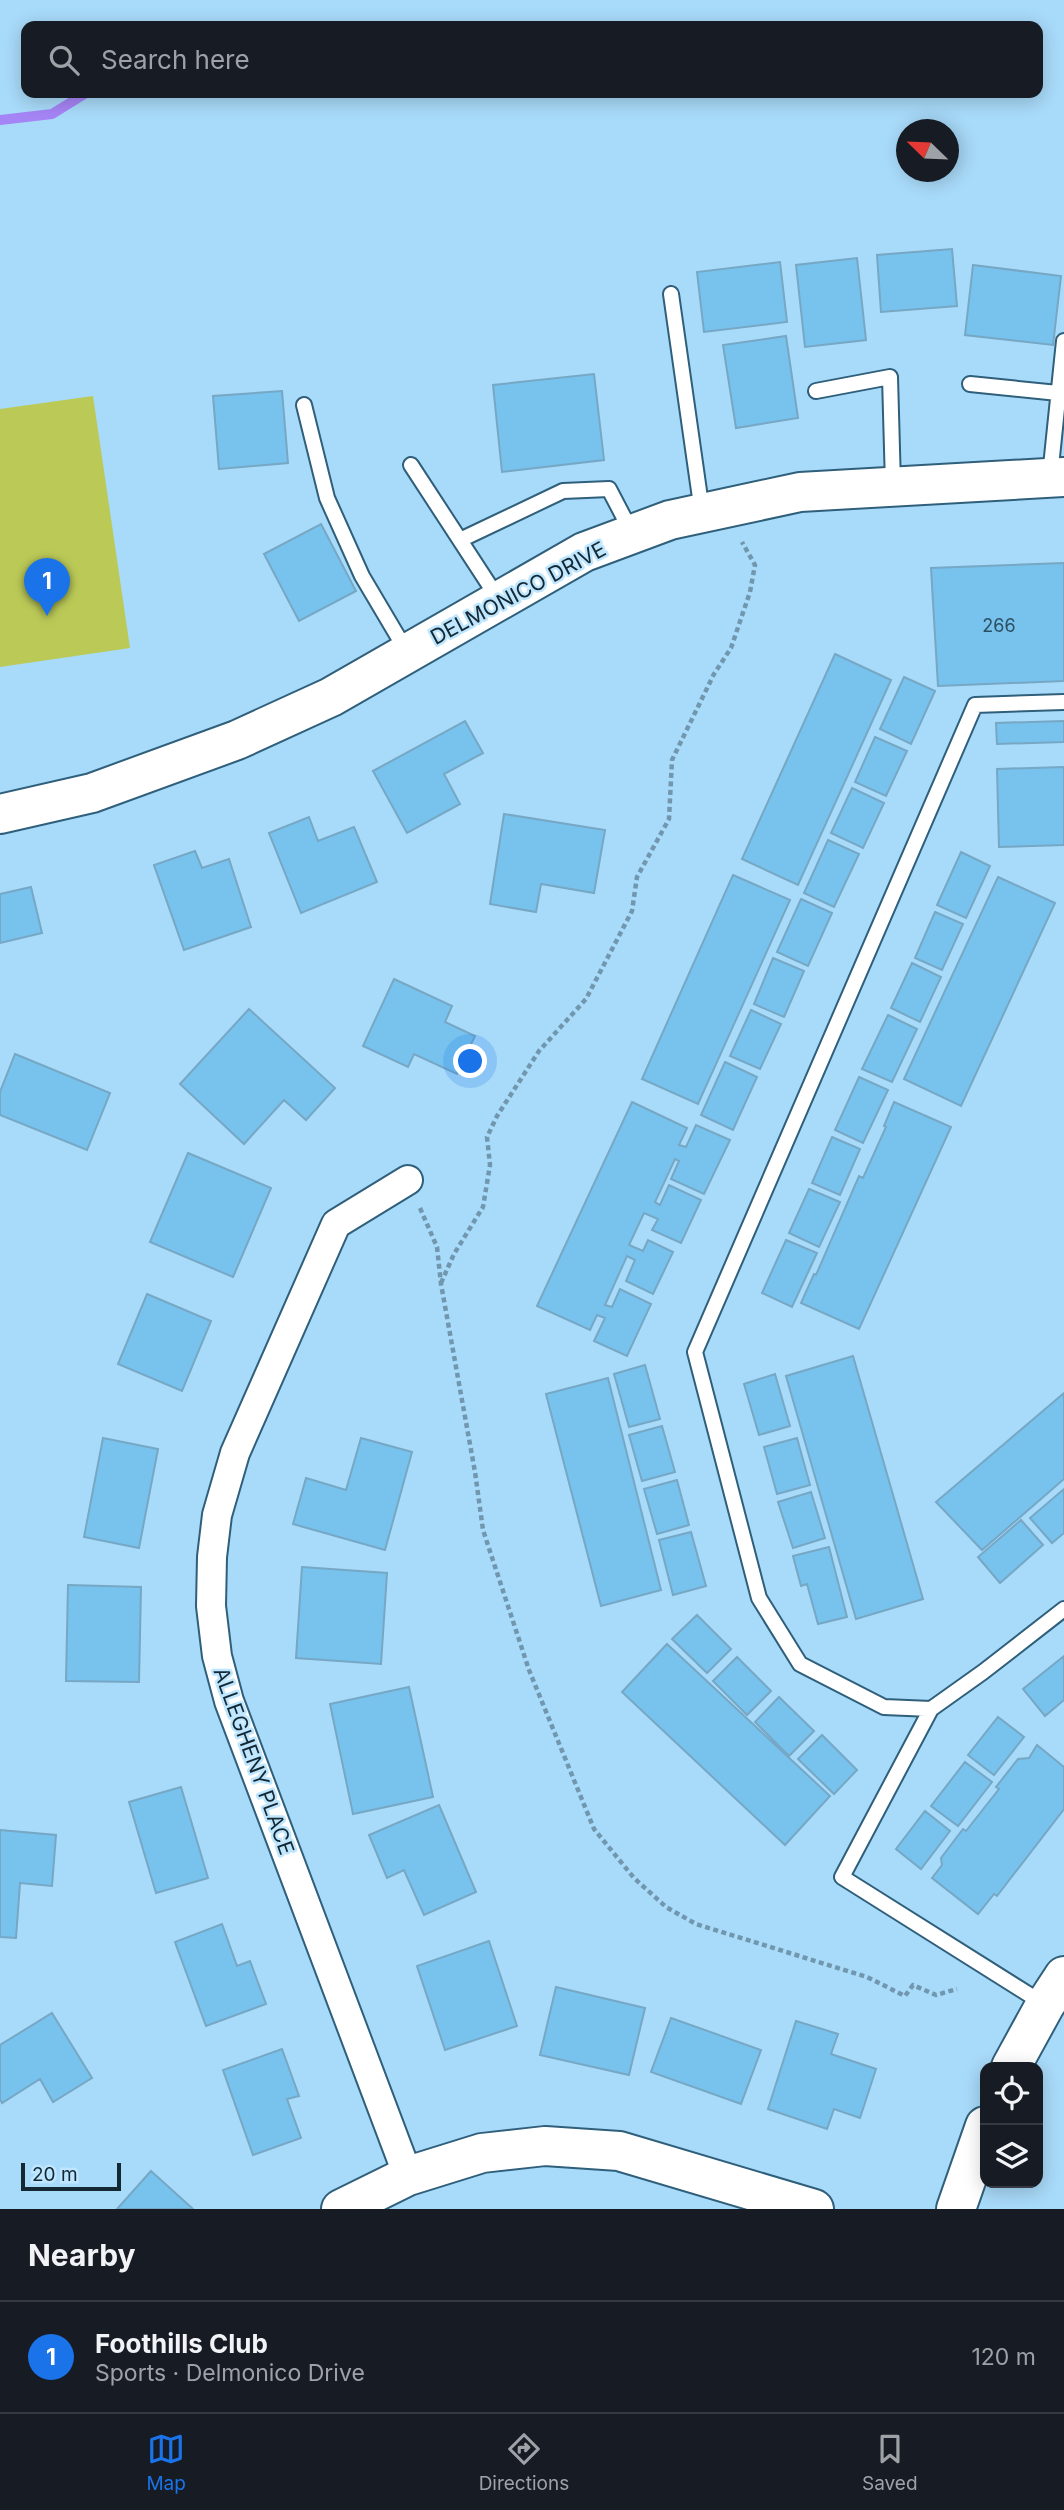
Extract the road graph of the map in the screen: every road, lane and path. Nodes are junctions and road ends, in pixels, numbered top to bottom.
1 (671, 294) dead end
2 (1064, 341) edge
3 (970, 384) dead end
4 (816, 391) dead end
5 (1058, 393) junction
6 (304, 405) dead end
7 (411, 465) dead end
8 (1057, 477) edge
9 (893, 486) junction
10 (702, 513) junction
11 (633, 534) junction
12 (740, 538) dead end
13 (460, 540) junction
14 (499, 601) junction
15 (408, 653) junction
16 (1064, 702) edge
17 (0, 814) edge
18 (408, 1180) joint
19 (441, 1284) junction
20 (1064, 1609) edge
21 (931, 1709) junction
22 (957, 1989) dead end
23 (1054, 1991) edge
24 (1014, 2062) edge
25 (980, 2140) edge
26 (408, 2176) junction
27 (341, 2209) edge
28 (814, 2209) edge
29 (956, 2209) edge

1 - 10 lane
2 - 5 lane
3 - 5 lane
4 - 9 lane
5 - 8 lane
6 - 15 lane
7 - 13 lane
8 - 9 street, DELMONICO DRIVE
9 - 10 street, DELMONICO DRIVE
10 - 11 street, DELMONICO DRIVE
11 - 13 lane
11 - 14 street, DELMONICO DRIVE
12 - 19 path
13 - 14 lane
14 - 15 street, DELMONICO DRIVE
15 - 17 street, DELMONICO DRIVE
16 - 21 lane
18 - 19 path
18 - 26 street, ALLEGHENY PLACE
19 - 22 path
20 - 21 lane
21 - 23 lane
23 - 24 street
25 - 29 street
26 - 27 street
26 - 28 street

